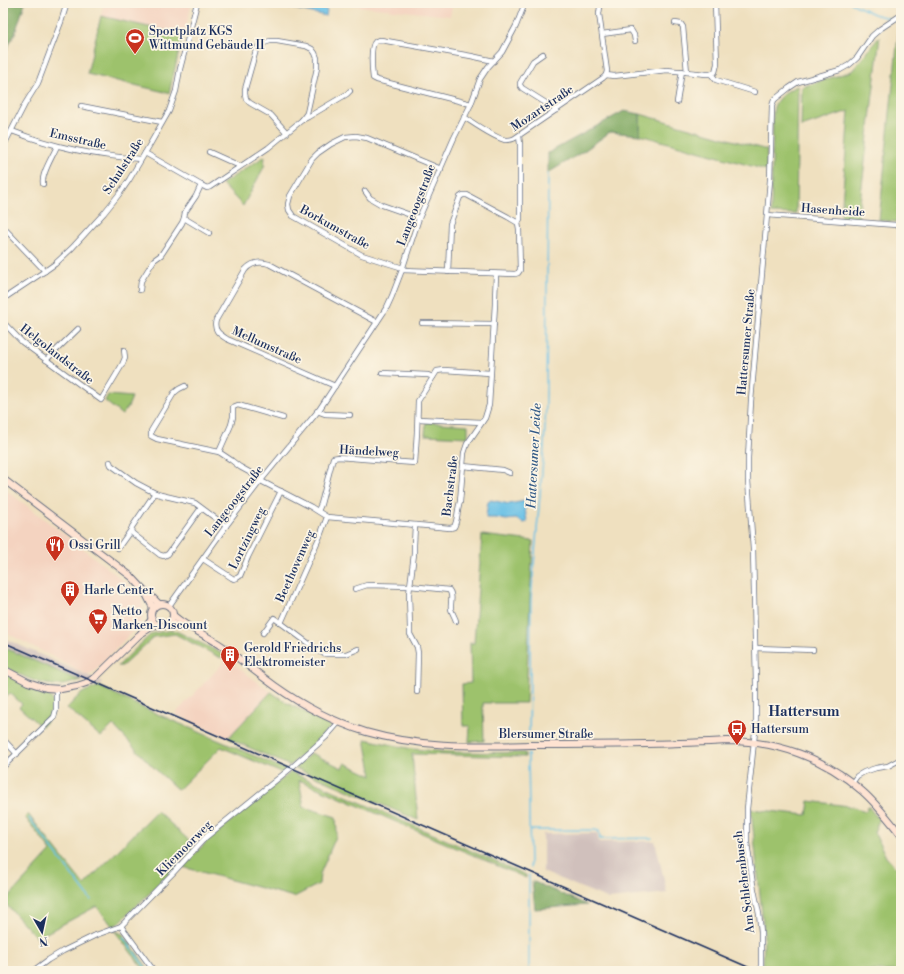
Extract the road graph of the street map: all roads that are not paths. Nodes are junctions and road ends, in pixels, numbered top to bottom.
1 (67, 3) edge
2 (197, 3) edge
3 (526, 3) edge
4 (602, 3) edge
5 (715, 3) edge
6 (901, 15) edge
7 (675, 23) dead end
8 (602, 34) junction
9 (635, 41) dead end
10 (543, 54) dead end
11 (494, 61) junction
12 (685, 72) junction
13 (711, 74) junction
14 (606, 75) junction
15 (350, 91) dead end
16 (755, 92) dead end
17 (677, 102) dead end
18 (471, 104) junction
19 (81, 106) dead end
20 (557, 110) junction
21 (464, 117) junction
22 (302, 120) junction
23 (162, 122) junction
24 (12, 131) junction
25 (287, 133) junction
26 (519, 136) junction
27 (56, 146) junction
28 (3, 147) edge
29 (209, 152) dead end
30 (145, 153) junction
31 (141, 159) junction
32 (240, 166) junction
33 (441, 168) junction
34 (43, 184) dead end
35 (201, 185) junction
36 (365, 191) dead end
37 (767, 215) junction
38 (184, 218) junction
39 (419, 218) junction
40 (518, 223) junction
41 (896, 225) dead end
42 (3, 227) edge
43 (209, 233) dead end
44 (403, 269) junction
45 (45, 271) junction
46 (448, 272) junction
47 (496, 274) junction
48 (140, 290) dead end
49 (3, 300) edge
50 (3, 322) edge
51 (377, 322) junction
52 (422, 323) dead end
53 (494, 324) junction
54 (78, 329) dead end
55 (124, 350) dead end
56 (46, 360) junction
57 (382, 373) dead end
58 (490, 373) junction
59 (433, 377) junction
60 (185, 386) dead end
61 (335, 386) junction
62 (318, 411) junction
63 (350, 415) dead end
64 (283, 418) dead end
65 (418, 419) junction
66 (482, 422) junction
67 (219, 452) junction
68 (110, 462) dead end
69 (463, 466) junction
70 (510, 473) dead end
71 (3, 479) edge
72 (262, 480) junction
73 (280, 491) junction
74 (155, 493) junction
75 (201, 508) junction
76 (318, 511) junction
77 (327, 517) junction
78 (415, 524) junction
79 (226, 526) junction
80 (131, 530) junction
81 (118, 548) dead end
82 (203, 559) junction
83 (410, 586) junction
84 (355, 589) dead end
85 (144, 590) junction
86 (159, 604) junction
87 (169, 606) junction
88 (153, 608) junction
89 (174, 616) junction
90 (152, 619) junction
91 (456, 621) dead end
92 (170, 623) junction
93 (281, 623) junction
94 (156, 624) junction
95 (191, 628) junction
96 (263, 634) dead end
97 (139, 635) junction
98 (755, 648) junction
99 (358, 649) dead end
100 (813, 650) dead end
101 (3, 669) edge
102 (56, 689) junction
103 (417, 692) dead end
104 (339, 722) junction
105 (3, 738) edge
106 (754, 742) junction
107 (17, 754) junction
108 (901, 759) edge
109 (3, 767) edge
110 (852, 783) junction
111 (901, 835) edge
112 (121, 926) junction
113 (33, 971) edge
114 (154, 971) edge
115 (761, 971) edge

1 - 24 street
2 - 23 street, Schulstraße
3 - 11 street, Langeoogstraße
4 - 8 street
5 - 13 street
6 - 37 street, Hattersumer Straße
7 - 12 street
8 - 9 street
8 - 14 street
10 - 20 street
11 - 18 street, Langeoogstraße
11 - 18 street
12 - 13 street
12 - 14 street
12 - 17 street
13 - 16 street
14 - 20 street, Mozartstraße
15 - 22 street
18 - 21 street, Langeoogstraße
19 - 23 street
20 - 26 street, Mozartstraße
21 - 26 street, Mozartstraße
21 - 33 street, Langeoogstraße
22 - 25 street
22 - 25 street
23 - 30 street, Schulstraße
24 - 27 street, Emsstraße
24 - 28 street
25 - 32 street
26 - 40 street
27 - 31 street, Emsstraße
27 - 34 street
29 - 32 street
30 - 31 street, Schulstraße
30 - 35 street
31 - 45 street, Schulstraße
32 - 35 street
33 - 39 street, Langeoogstraße
33 - 44 street, Borkumstraße
35 - 38 street
36 - 39 street
37 - 41 street, Hasenheide
37 - 98 street, Hattersumer Straße
38 - 43 street
38 - 48 street
39 - 44 street, Langeoogstraße
40 - 46 street
40 - 47 street
42 - 45 street
44 - 46 street
44 - 51 street, Langeoogstraße
45 - 49 street, Schulstraße
46 - 47 street
47 - 53 street, Bachstraße
50 - 56 street, Helgolandstraße
51 - 61 street, Langeoogstraße
51 - 61 street, Mellumstraße
52 - 53 street
53 - 58 street, Bachstraße
54 - 56 street
55 - 56 street, Helgolandstraße
57 - 59 street
58 - 59 street
58 - 66 street, Bachstraße
59 - 65 street, Händelweg
60 - 67 street
61 - 62 street, Langeoogstraße
62 - 63 street
62 - 72 street, Langeoogstraße
64 - 67 street
65 - 66 street
65 - 76 street, Händelweg
66 - 69 street, Bachstraße
67 - 72 street
68 - 74 street
69 - 70 street
69 - 78 street, Bachstraße
71 - 85 main road
72 - 73 street, Bachstraße
72 - 79 street, Langeoogstraße
73 - 76 street, Bachstraße
73 - 82 street, Lortzingweg
74 - 75 street
74 - 80 street
75 - 79 street
75 - 80 street
76 - 77 street, Bachstraße
77 - 78 street, Bachstraße
77 - 93 street, Beethovenweg
78 - 83 street
79 - 82 street, Langeoogstraße
80 - 81 street
82 - 87 street, Langeoogstraße
83 - 84 street
83 - 91 street
83 - 103 street
85 - 86 main road
85 - 88 main road
86 - 87 main road
86 - 88 main road
87 - 89 main road
88 - 90 main road
89 - 92 main road
89 - 95 main road, Blersumer Straße
90 - 94 main road
90 - 97 main road
92 - 94 main road
92 - 95 main road, Blersumer Straße
93 - 96 street, Beethovenweg
93 - 99 street
94 - 97 main road
95 - 104 main road, Blersumer Straße
97 - 102 main road
98 - 100 street
98 - 106 street, Hattersumer Straße
101 - 102 main road
102 - 107 street
104 - 106 main road, Blersumer Straße
104 - 112 street, Kliemoorweg
105 - 107 street
106 - 110 main road, Blersumer Straße
106 - 115 street, Am Schlehenbusch
107 - 109 street
108 - 110 street
110 - 111 main road, Blersumer Straße
112 - 113 street, Kliemoorweg
112 - 114 street

